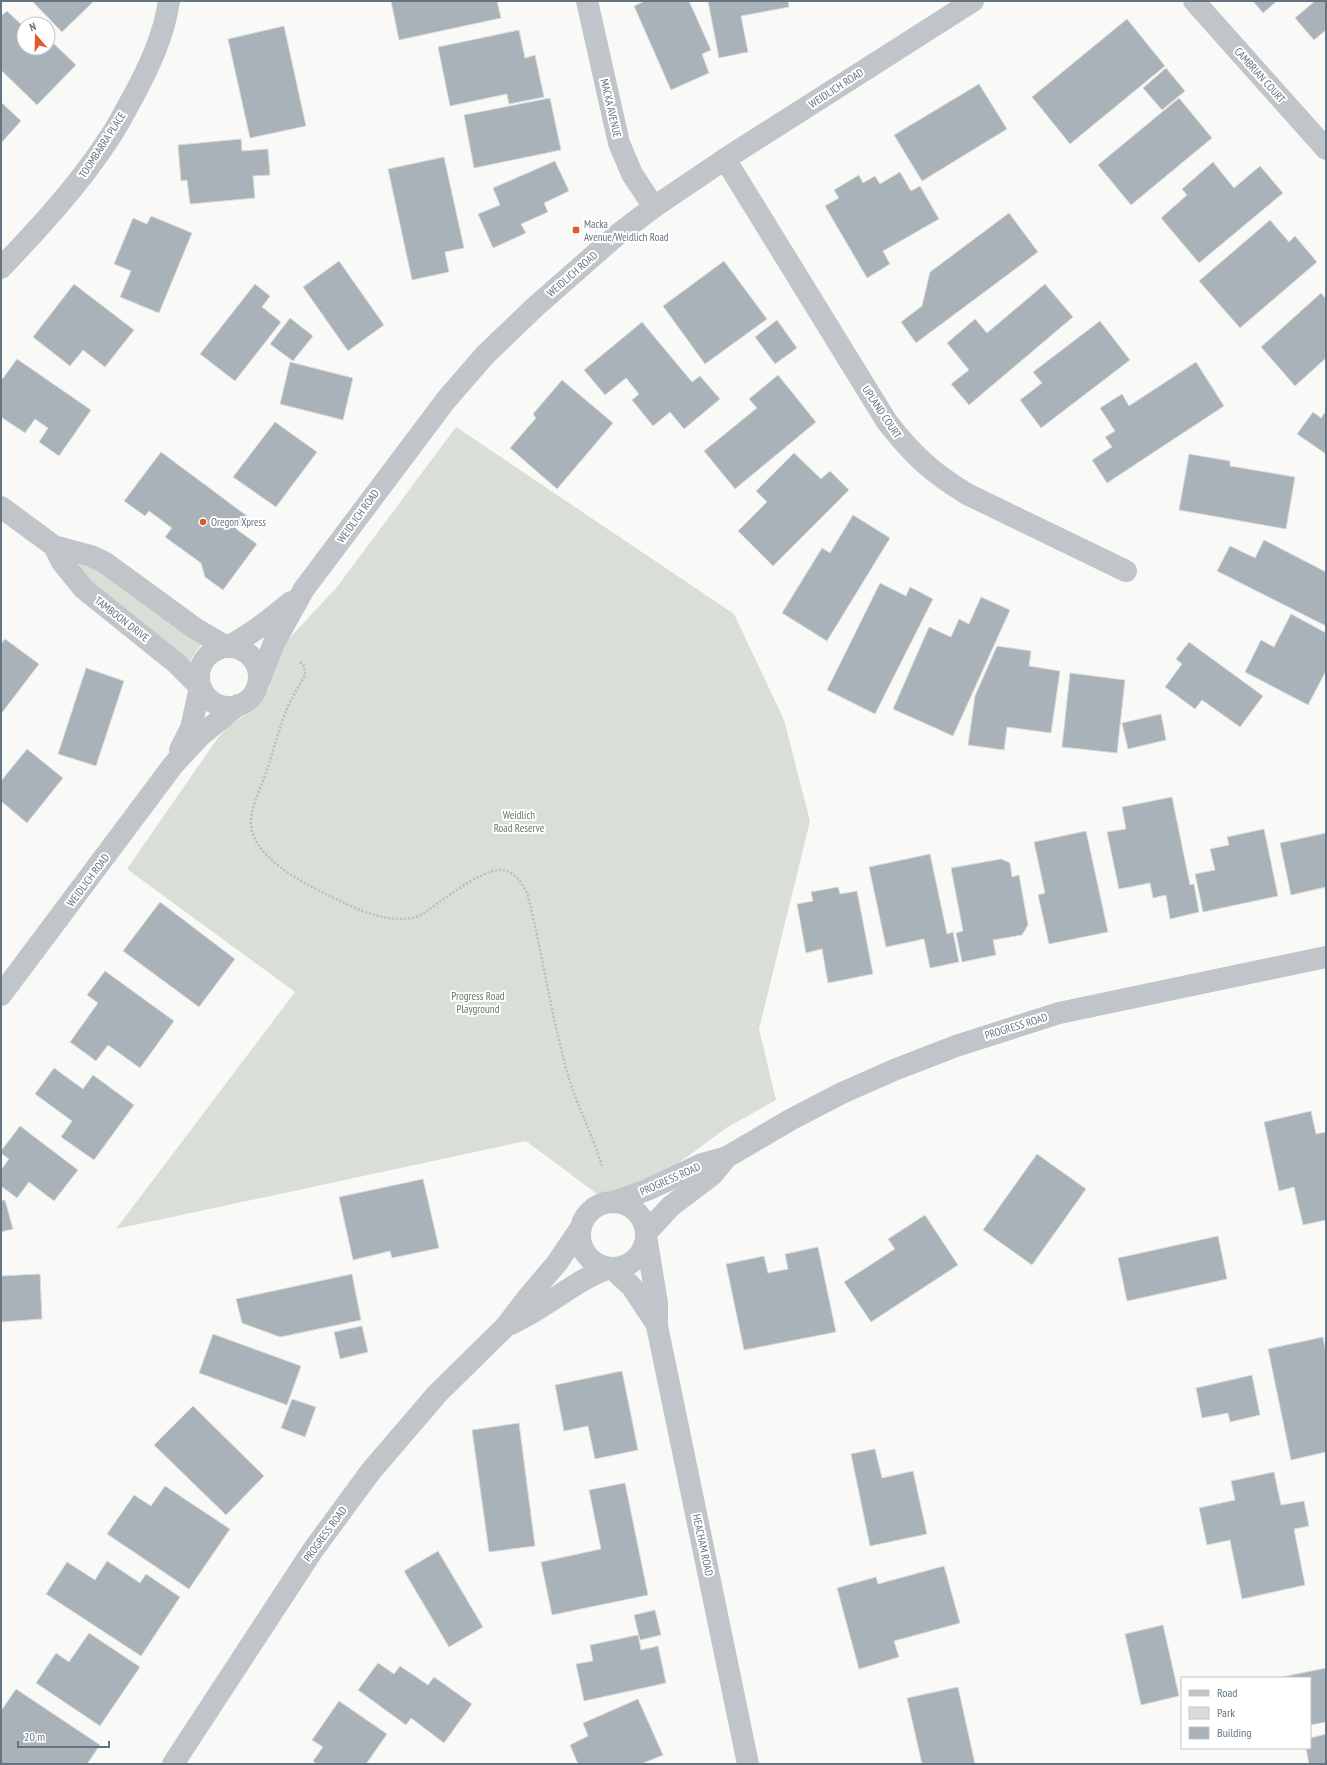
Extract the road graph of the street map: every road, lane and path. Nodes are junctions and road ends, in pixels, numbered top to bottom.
1 (169, 1) edge
2 (587, 1) edge
3 (973, 1) edge
4 (1194, 1) edge
5 (1326, 149) edge
6 (725, 160) junction
7 (654, 207) junction
8 (1, 268) edge
9 (1, 507) edge
10 (54, 546) junction
11 (1126, 571) dead end
12 (304, 589) junction
13 (228, 646) junction
14 (300, 662) dead end
15 (258, 684) junction
16 (200, 686) junction
17 (238, 706) junction
18 (174, 764) junction
19 (1326, 957) edge
20 (1, 996) edge
21 (727, 1157) junction
22 (602, 1166) dead end
23 (613, 1202) junction
24 (580, 1229) junction
25 (646, 1234) junction
26 (611, 1268) junction
27 (506, 1326) junction
28 (657, 1326) junction
29 (173, 1764) edge
30 (748, 1764) edge

1 - 8 street, TOOMBARRA PLACE
2 - 7 street, MACKA AVENUE
3 - 6 street, WEIDLICH ROAD
4 - 5 street, CAMBRIAN COURT
6 - 7 street, WEIDLICH ROAD
6 - 11 street, UPLAND COURT
7 - 12 street, WEIDLICH ROAD
9 - 10 street, TAMBOON DRIVE
10 - 13 street, TAMBOON DRIVE
10 - 16 street, TAMBOON DRIVE
12 - 13 street, WEIDLICH ROAD
12 - 15 street, WEIDLICH ROAD
13 - 15 street
13 - 16 street
14 - 22 path
15 - 17 street
16 - 17 street
16 - 18 street, WEIDLICH ROAD
17 - 18 street, WEIDLICH ROAD
18 - 20 street, WEIDLICH ROAD
19 - 21 street, PROGRESS ROAD
21 - 23 street, PROGRESS ROAD
21 - 25 street, PROGRESS ROAD
23 - 24 street
23 - 25 street
24 - 26 street
24 - 27 street, PROGRESS ROAD
25 - 26 street
25 - 28 street, HEACHAM ROAD
26 - 27 street, PROGRESS ROAD
26 - 28 street, HEACHAM ROAD
27 - 29 street, PROGRESS ROAD
28 - 30 street, HEACHAM ROAD

